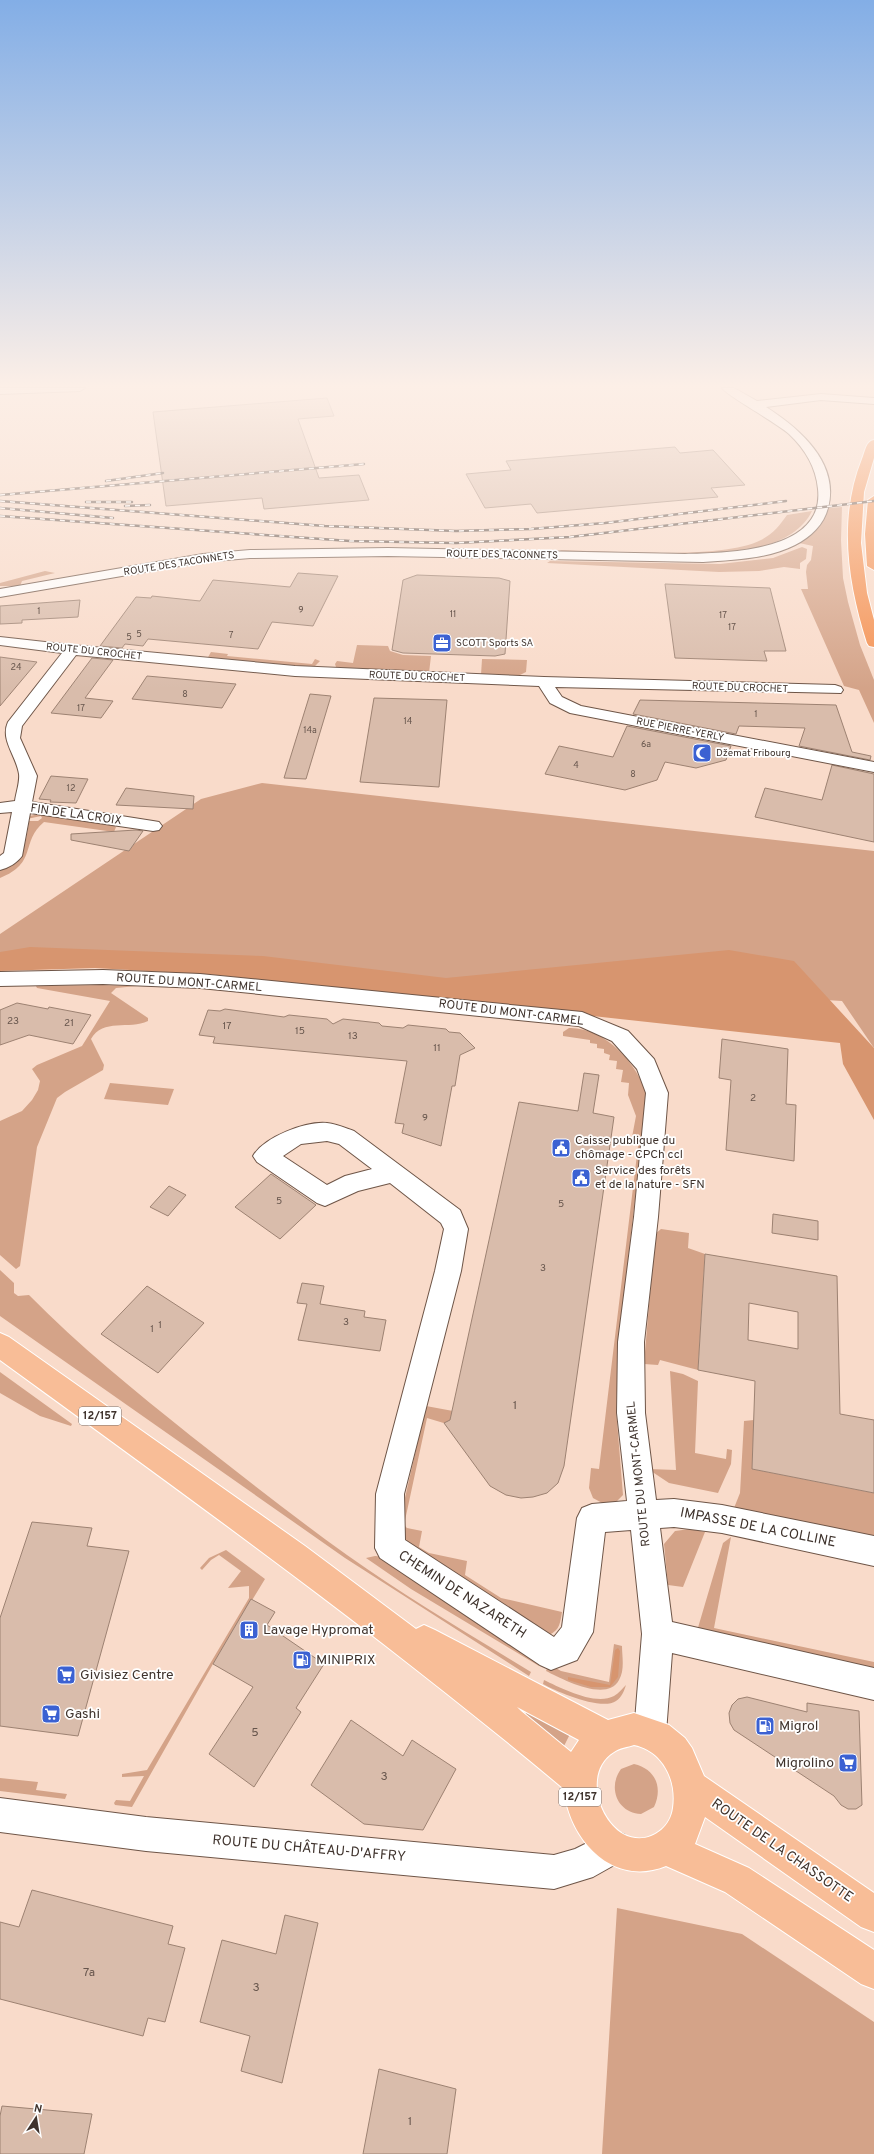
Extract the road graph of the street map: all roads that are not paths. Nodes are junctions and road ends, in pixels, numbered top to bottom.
1 (825, 489) edge
2 (859, 489) edge
3 (874, 500) edge
4 (874, 566) edge
5 (0, 593) edge
6 (0, 641) edge
7 (874, 643) edge
8 (72, 650) junction
9 (544, 682) junction
10 (835, 690) dead end
11 (874, 767) edge
12 (21, 806) junction
13 (0, 808) edge
14 (153, 826) dead end
15 (0, 864) edge
16 (0, 979) edge
17 (393, 1173) dead end
18 (0, 1345) edge
19 (642, 1514) junction
20 (874, 1551) edge
21 (370, 1611) junction
22 (658, 1634) junction
23 (874, 1684) edge
24 (650, 1733) junction
25 (604, 1736) junction
26 (579, 1780) junction
27 (691, 1787) junction
28 (0, 1815) edge
29 (613, 1848) junction
30 (667, 1849) junction
31 (874, 1914) edge
32 (874, 1971) edge

1 - 5 street, ROUTE DES TACONNETS
2 - 7 highway
3 - 4 highway
6 - 8 street, ROUTE DU CROCHET
8 - 9 street, ROUTE DU CROCHET
8 - 12 street
9 - 10 street, ROUTE DU CROCHET
9 - 11 street, RUE PIERRE-YERLY
12 - 13 street, FIN DE LA CROIX
12 - 14 street, FIN DE LA CROIX
12 - 15 street
16 - 19 street, ROUTE DU MONT-CARMEL
17 - 19 street, CHEMIN DE NAZARETH
18 - 21 main road, 12/157
19 - 20 street, IMPASSE DE LA COLLINE
19 - 22 street, ROUTE DU MONT-CARMEL
21 - 25 main road, 12/157
21 - 26 main road, 12/157
22 - 23 street
22 - 24 street, ROUTE DU MONT-CARMEL
24 - 25 main road, 12/157
24 - 27 main road, 12/157
25 - 26 main road, 12/157
26 - 29 main road, 12/157
27 - 30 main road, 12/157
27 - 31 main road, ROUTE DE LA CHASSOTTE
28 - 29 street, ROUTE DU CHÂTEAU-D'AFFRY
29 - 30 main road, 12/157
30 - 32 main road

